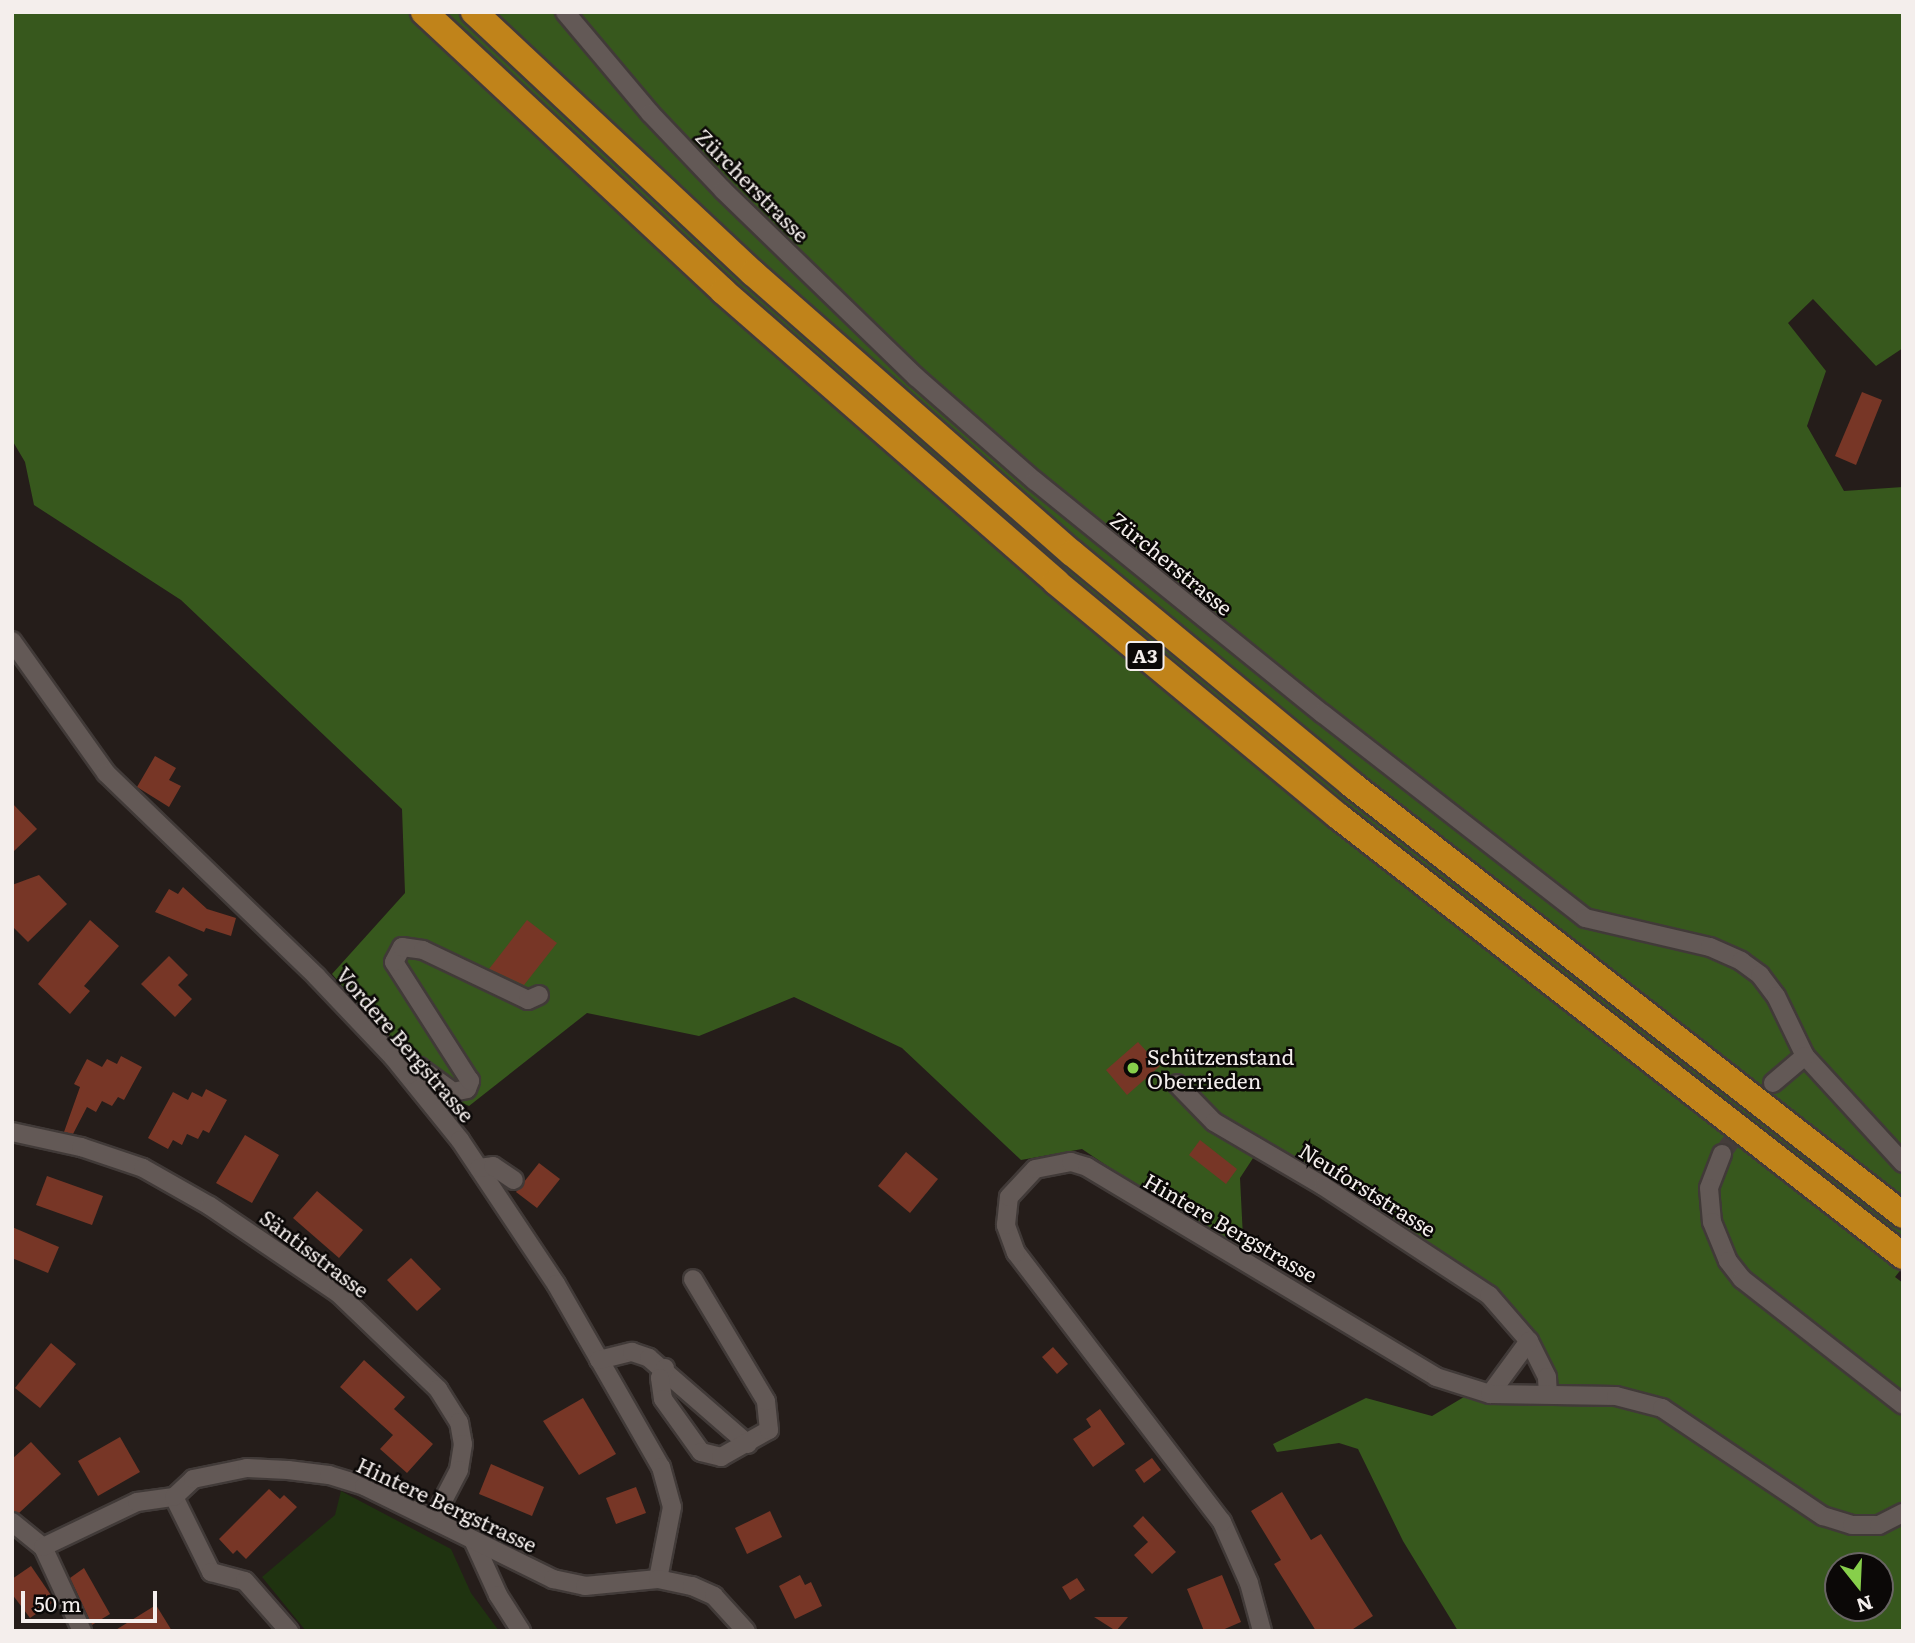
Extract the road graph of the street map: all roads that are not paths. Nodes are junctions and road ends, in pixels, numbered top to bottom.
1 (424, 12) edge
2 (474, 12) edge
3 (565, 12) edge
4 (12, 641) edge
5 (539, 995) dead end
6 (1805, 1056) junction
7 (408, 1075) junction
8 (1773, 1083) tunnel mouth
9 (1177, 1084) dead end
10 (12, 1132) edge
11 (1722, 1154) tunnel mouth
12 (1903, 1163) edge
13 (479, 1168) junction
14 (514, 1180) dead end
15 (1903, 1215) edge
16 (1903, 1256) edge
17 (693, 1279) dead end
18 (1529, 1341) junction
19 (599, 1360) junction
20 (665, 1368) junction
21 (1490, 1394) junction
22 (1548, 1394) junction
23 (1903, 1405) edge
24 (748, 1444) junction
25 (174, 1497) junction
26 (1903, 1513) edge
27 (433, 1520) junction
28 (12, 1522) edge
29 (474, 1542) junction
30 (43, 1547) junction
31 (658, 1579) junction
32 (82, 1631) edge
33 (289, 1631) edge
34 (521, 1631) edge
35 (746, 1631) edge
36 (1262, 1631) edge

1 - 16 highway, A3
2 - 15 highway, A3
3 - 6 street, Zürcherstrasse
4 - 7 street, Vordere Bergstrasse
5 - 7 street
6 - 8 street
6 - 12 street, Zürcherstrasse
7 - 13 street, Vordere Bergstrasse
9 - 18 street, Neuforststrasse
10 - 27 street, Säntisstrasse
11 - 23 street
13 - 14 street
13 - 19 street, Vordere Bergstrasse
17 - 24 street
18 - 21 street
18 - 22 street, Neuforststrasse
19 - 20 street
19 - 31 street, Vordere Bergstrasse
20 - 24 street
20 - 24 street
21 - 22 street, Hintere Bergstrasse
21 - 36 street, Hintere Bergstrasse
22 - 26 street, Hintere Bergstrasse
25 - 27 street, Hintere Bergstrasse
25 - 30 street, Hintere Bergstrasse
25 - 33 street
27 - 29 street, Hintere Bergstrasse
28 - 30 street
29 - 31 street, Hintere Bergstrasse
29 - 34 street
30 - 32 street
31 - 35 street, Hintere Bergstrasse

